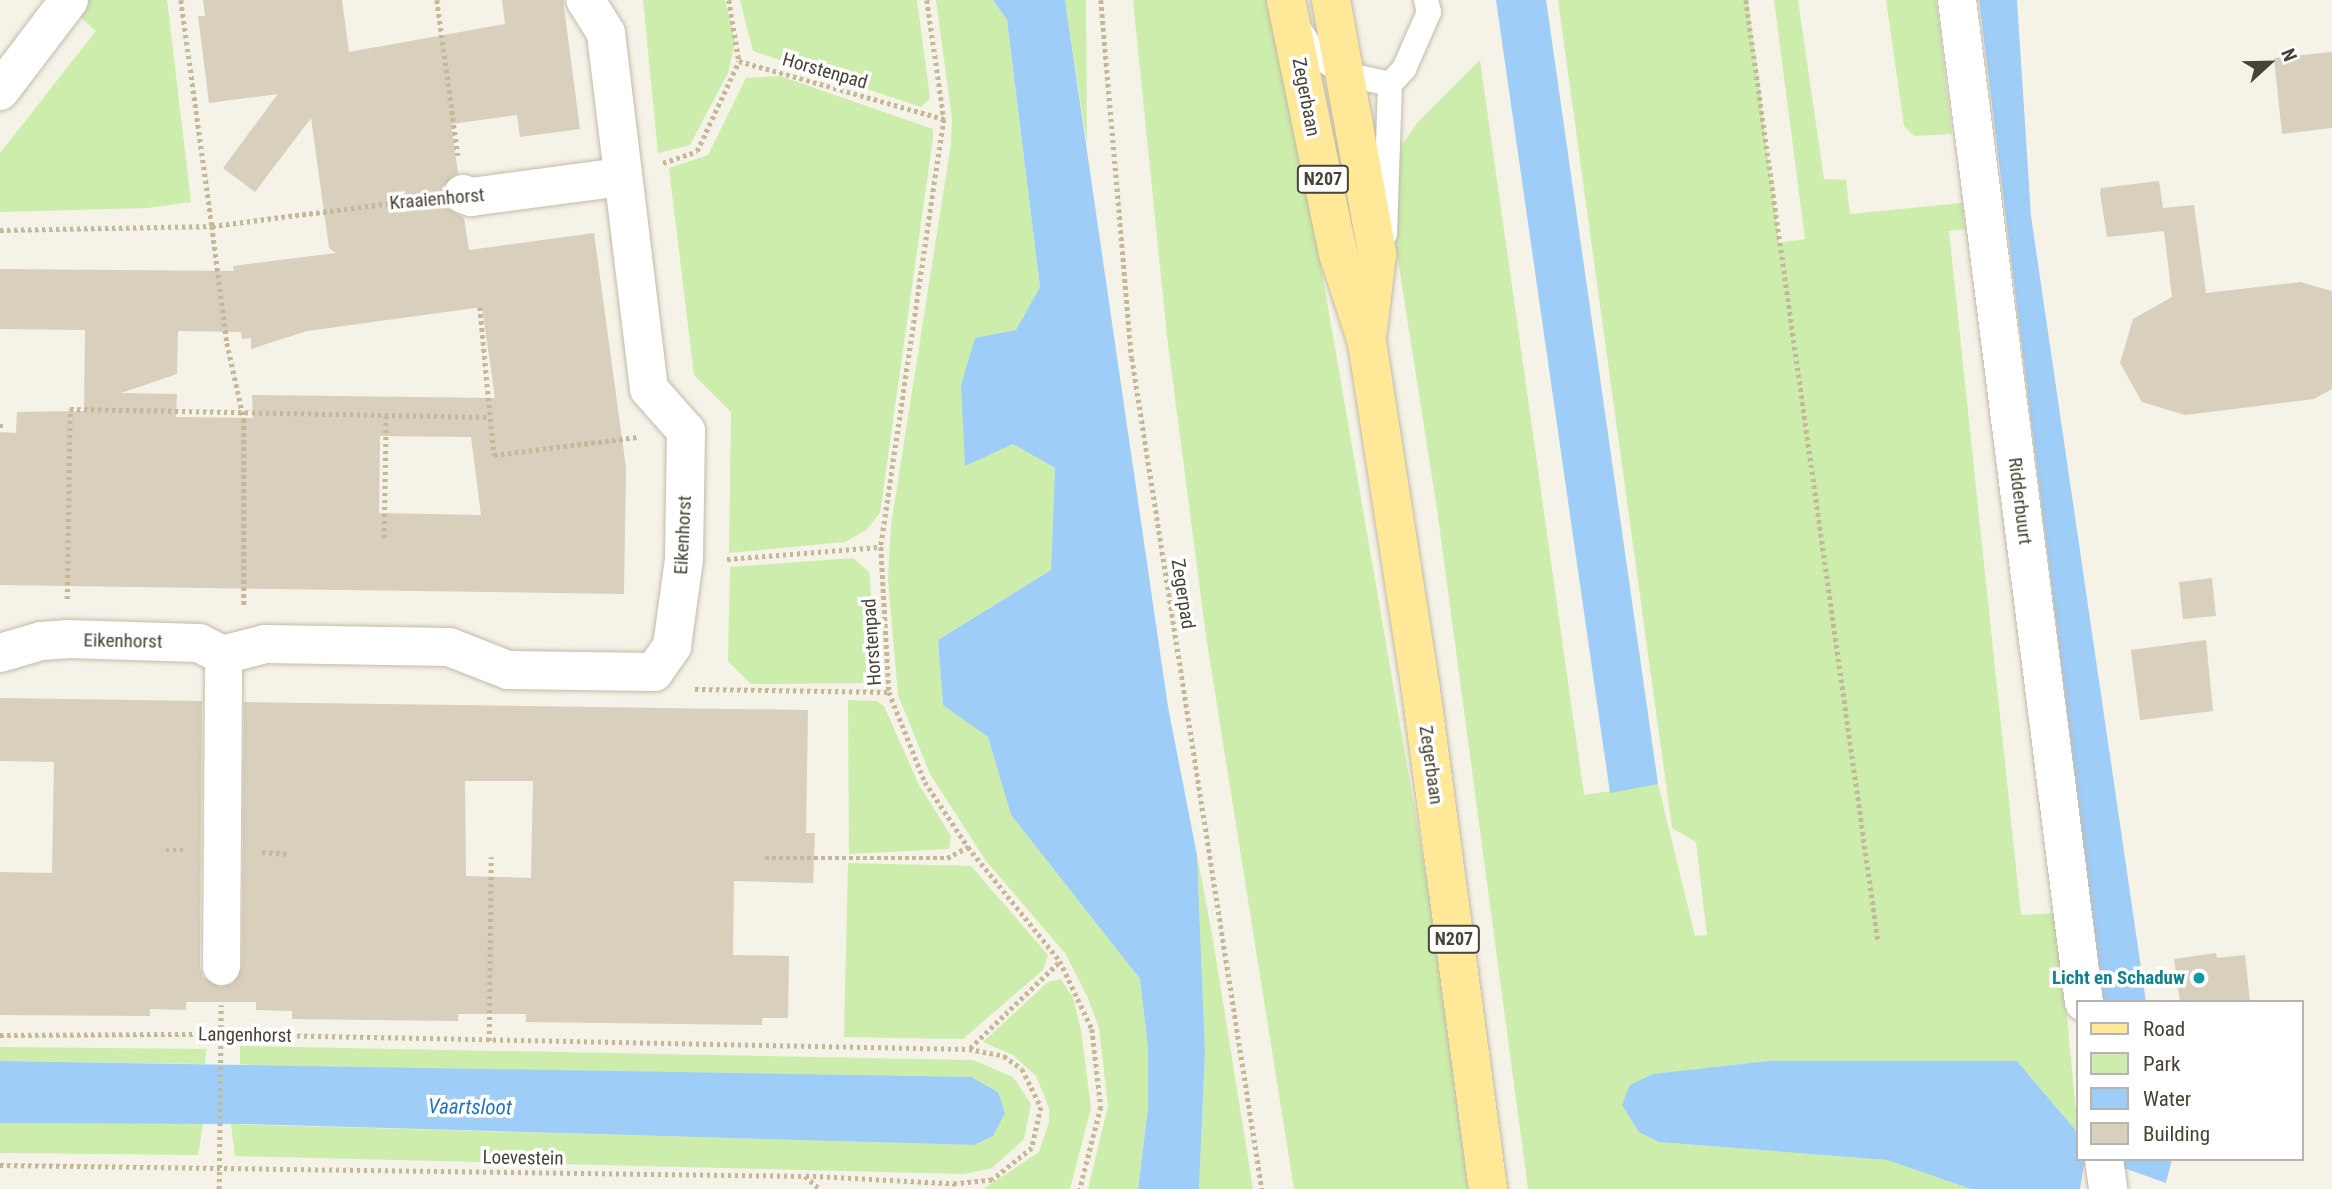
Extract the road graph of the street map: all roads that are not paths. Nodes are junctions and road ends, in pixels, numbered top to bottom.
1 (69, 0) edge
2 (584, 0) edge
3 (1331, 0) edge
4 (1426, 0) edge
5 (1957, 0) edge
6 (1287, 7) edge
7 (1345, 74) junction
8 (1390, 84) junction
9 (0, 91) edge
10 (620, 177) junction
11 (463, 194) road end
12 (1377, 254) junction
13 (1367, 342) junction
14 (0, 653) edge
15 (234, 654) junction
16 (221, 966) dead end
17 (2084, 1000) edge
18 (1488, 1189) edge

1 - 9 street
2 - 10 street, Eikenhorst
3 - 7 main road, Zegerbaan / N207
4 - 8 lane
5 - 17 street, Ridderbuurt
6 - 7 lane, Zegerbaan
6 - 13 main road, Zegerbaan / N207
7 - 8 lane, Zegerbaan
7 - 12 main road, Zegerbaan / N207
8 - 12 lane, Zegerbaan
10 - 11 street, Kraaienhorst
10 - 15 street, Eikenhorst
12 - 13 main road, Zegerbaan / N207
13 - 18 main road, Zegerbaan / N207
14 - 15 street, Eikenhorst
15 - 16 street

